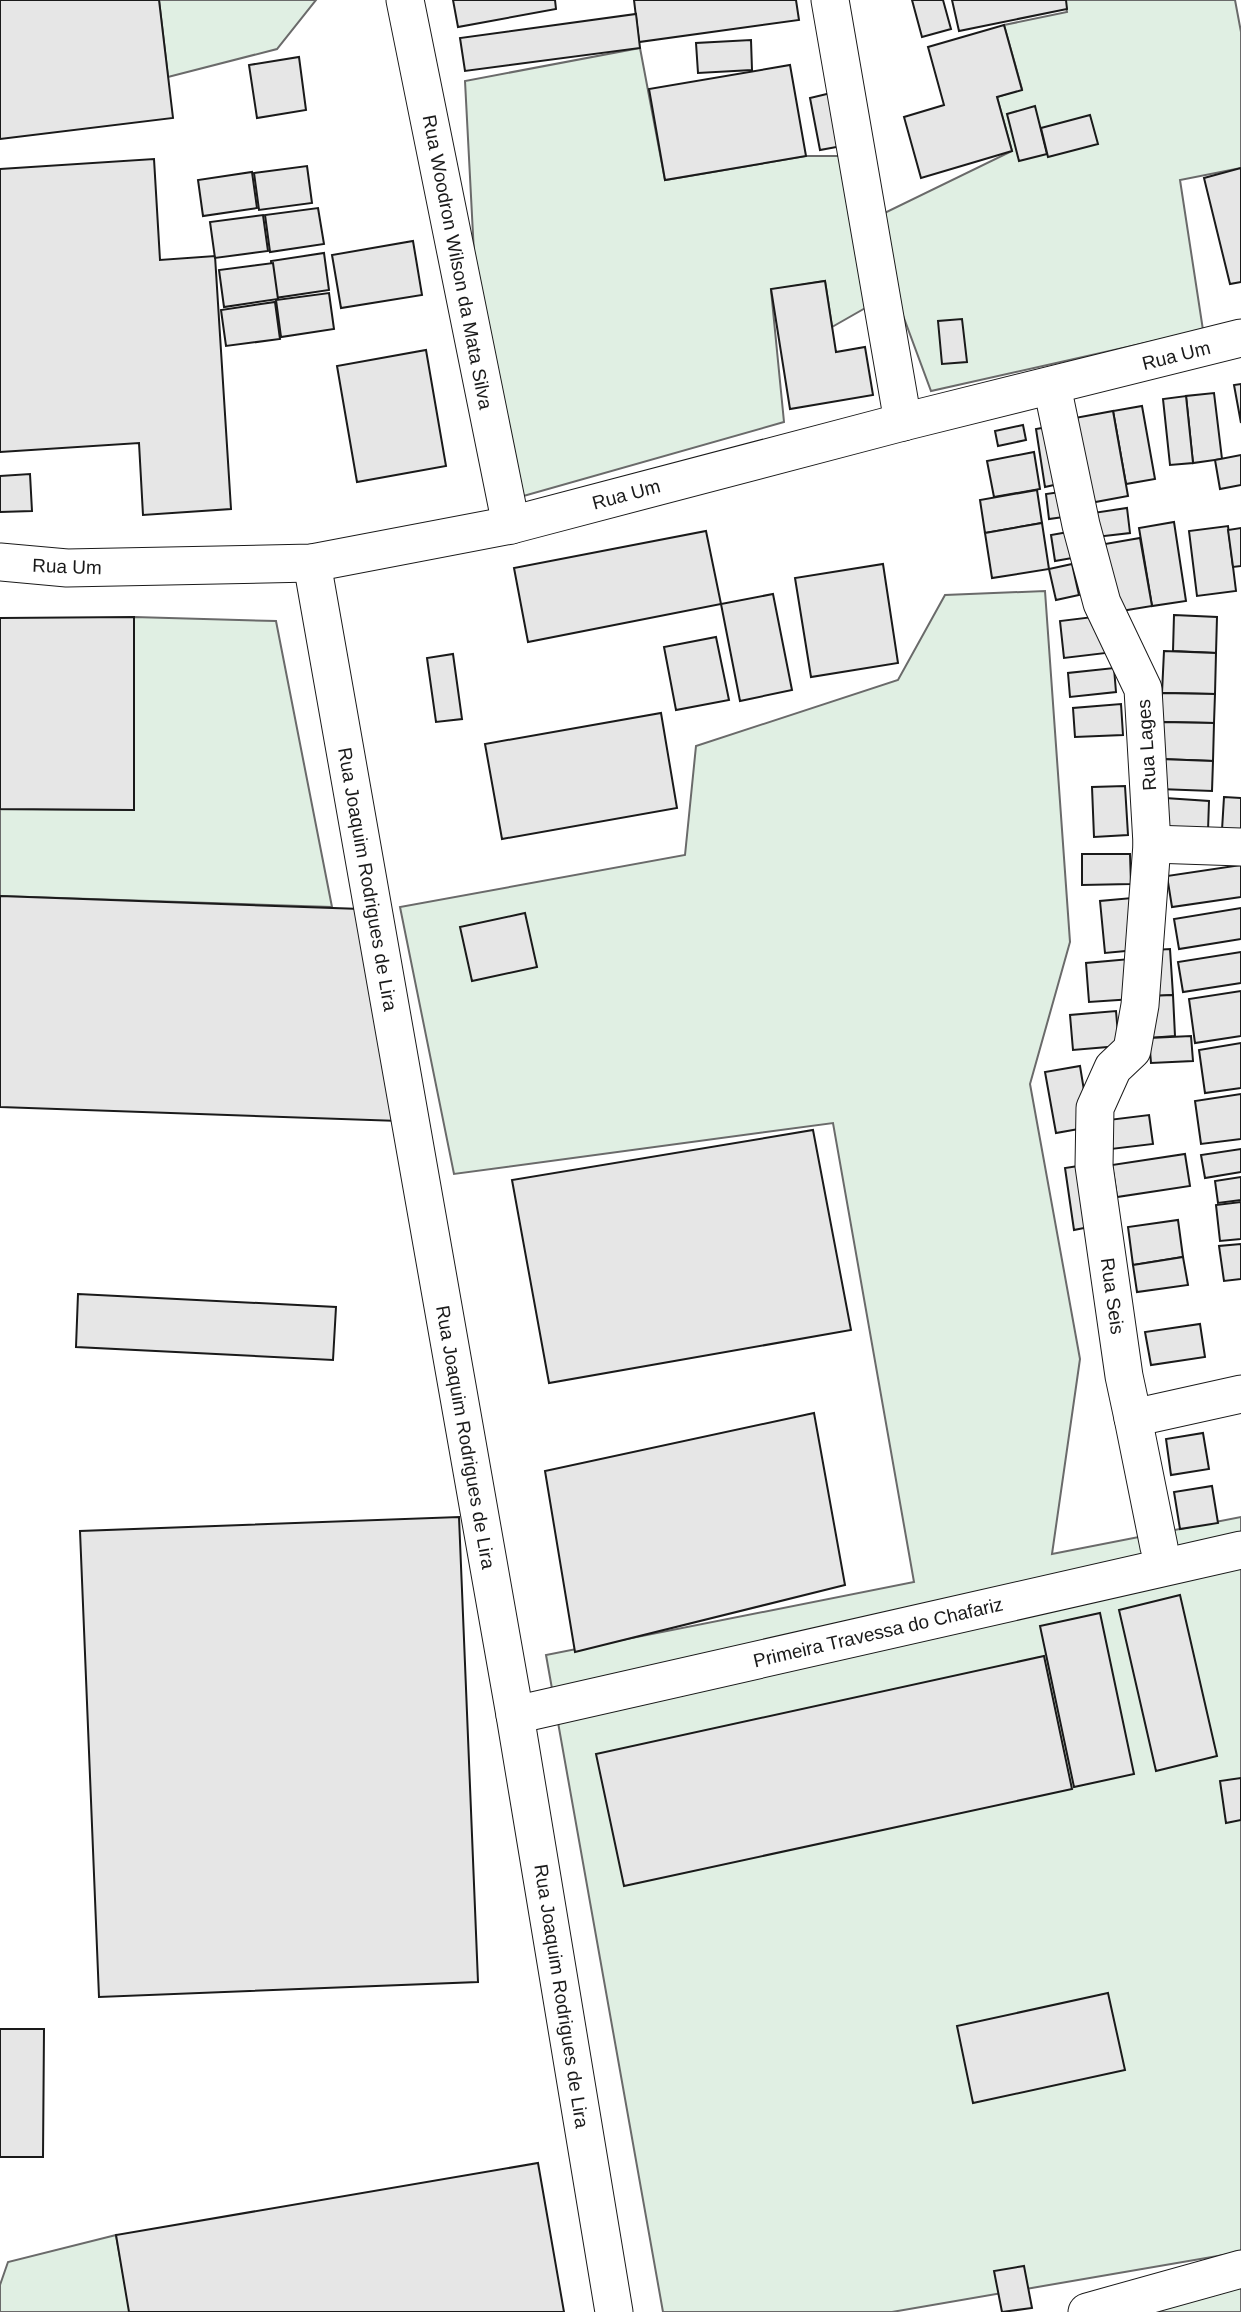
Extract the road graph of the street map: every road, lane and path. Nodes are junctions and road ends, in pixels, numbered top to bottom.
1 (405, 0) edge
2 (830, 0) edge
3 (1241, 338) edge
4 (1052, 386) junction
5 (903, 422) junction
6 (511, 525) junction
7 (0, 562) edge
8 (312, 563) junction
9 (1152, 845) junction
10 (1241, 847) edge
11 (1113, 1068) joint
12 (1241, 1394) edge
13 (1133, 1418) junction
14 (1159, 1547) dead end
15 (1241, 1550) edge
16 (515, 1715) junction
17 (1241, 2269) edge
18 (614, 2312) edge
19 (1087, 2312) edge

1 - 6 street, Rua Woodron Wilson da Mata Silva
2 - 5 street
3 - 4 street, Rua Um
4 - 5 street, Rua Um
4 - 9 street, Rua Lages
5 - 6 street, Rua Um
6 - 8 street, Rua Um
7 - 8 street, Rua Um
8 - 16 street, Rua Joaquim Rodrigues de Lira
9 - 10 street
9 - 11 street, Rua Lages
11 - 13 street, Rua Seis
12 - 13 street
13 - 14 street, Rua Seis
15 - 16 street, Primeira Travessa do Chafariz
16 - 18 street, Rua Joaquim Rodrigues de Lira
17 - 19 street

